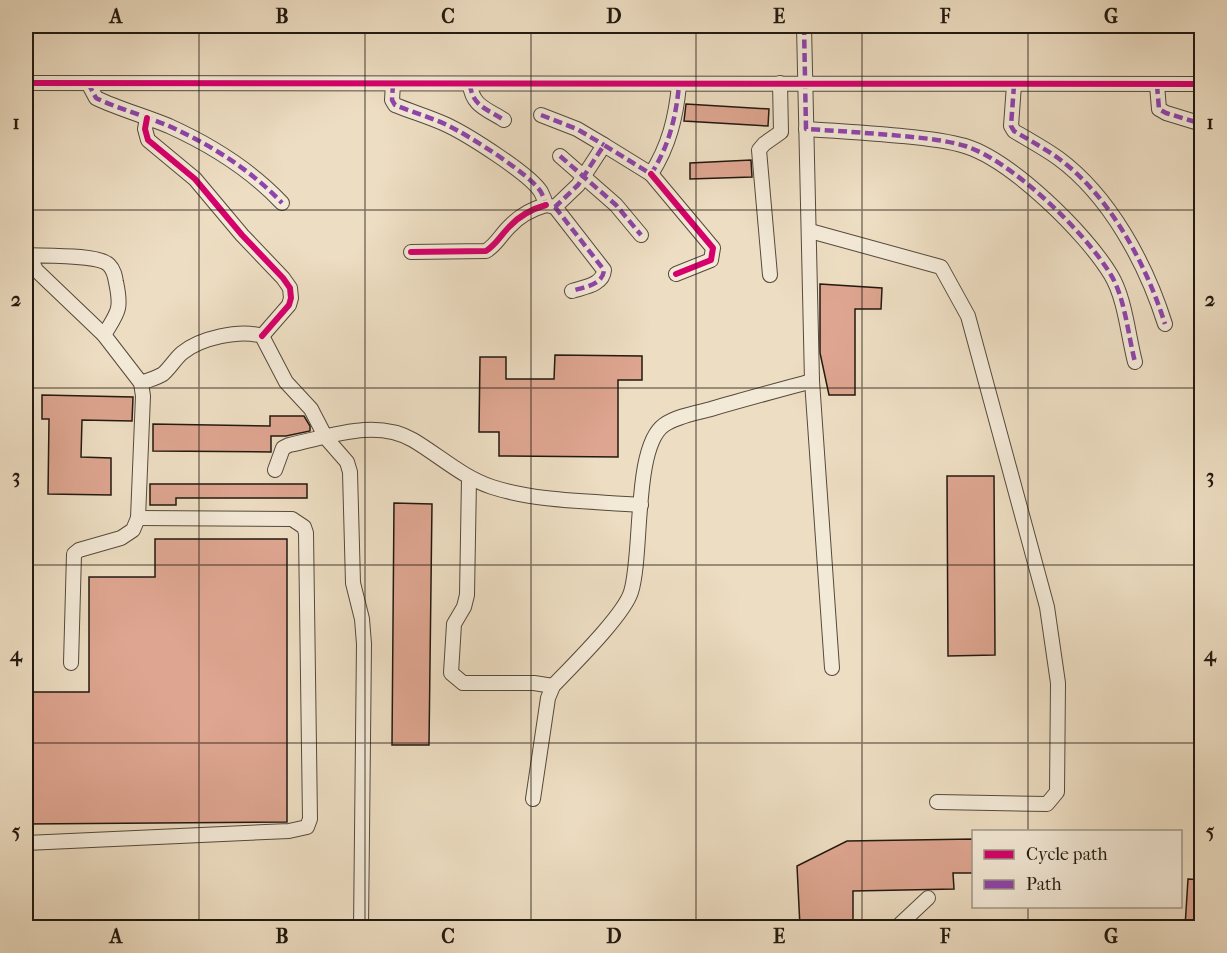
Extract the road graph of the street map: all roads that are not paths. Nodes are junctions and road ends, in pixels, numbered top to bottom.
1 (804, 26) edge
2 (26, 83) edge
3 (88, 83) junction
4 (780, 83) junction
5 (805, 83) junction
6 (393, 84) junction
7 (470, 84) junction
8 (1202, 84) edge
9 (679, 85) junction
10 (1014, 85) junction
11 (1157, 85) junction
12 (541, 115) dead end
13 (147, 118) junction
14 (504, 120) dead end
15 (1202, 124) edge
16 (806, 129) junction
17 (604, 145) junction
18 (560, 156) dead end
19 (651, 174) junction
20 (584, 176) junction
21 (282, 203) dead end
22 (550, 206) junction
23 (810, 231) junction
24 (641, 235) dead end
25 (411, 252) dead end
26 (27, 255) edge
27 (676, 273) dead end
28 (770, 275) dead end
29 (572, 291) dead end
30 (1165, 324) dead end
31 (105, 335) junction
32 (262, 336) junction
33 (1135, 362) dead end
34 (812, 381) junction
35 (141, 383) junction
36 (326, 438) junction
37 (275, 470) dead end
38 (469, 478) junction
39 (641, 505) junction
40 (138, 518) junction
41 (71, 663) dead end
42 (832, 668) dead end
43 (553, 686) junction
44 (533, 799) dead end
45 (937, 802) dead end
46 (26, 843) edge
47 (928, 898) dead end
48 (361, 927) edge
49 (896, 927) edge

1 - 5 street
2 - 3 street
3 - 6 street
3 - 13 street
4 - 5 street
4 - 9 street
4 - 28 street
5 - 10 street
5 - 16 street
6 - 7 street
6 - 22 street
7 - 9 street
7 - 14 street
8 - 11 street
9 - 19 street
10 - 11 street
10 - 30 street
11 - 15 street
12 - 17 street
13 - 21 street
13 - 32 street
16 - 23 street
16 - 33 street
17 - 19 street
17 - 20 street
18 - 20 street
19 - 27 street
20 - 22 street
20 - 24 street
22 - 25 street
22 - 29 street
23 - 34 street
23 - 45 street
26 - 31 street
26 - 31 street
31 - 35 street
32 - 35 street
32 - 36 street
34 - 39 street
34 - 42 street
35 - 40 street
36 - 37 street
36 - 38 street
36 - 48 street
38 - 39 street
38 - 43 street
39 - 43 street
40 - 41 street
40 - 46 street
43 - 44 street
47 - 49 street

